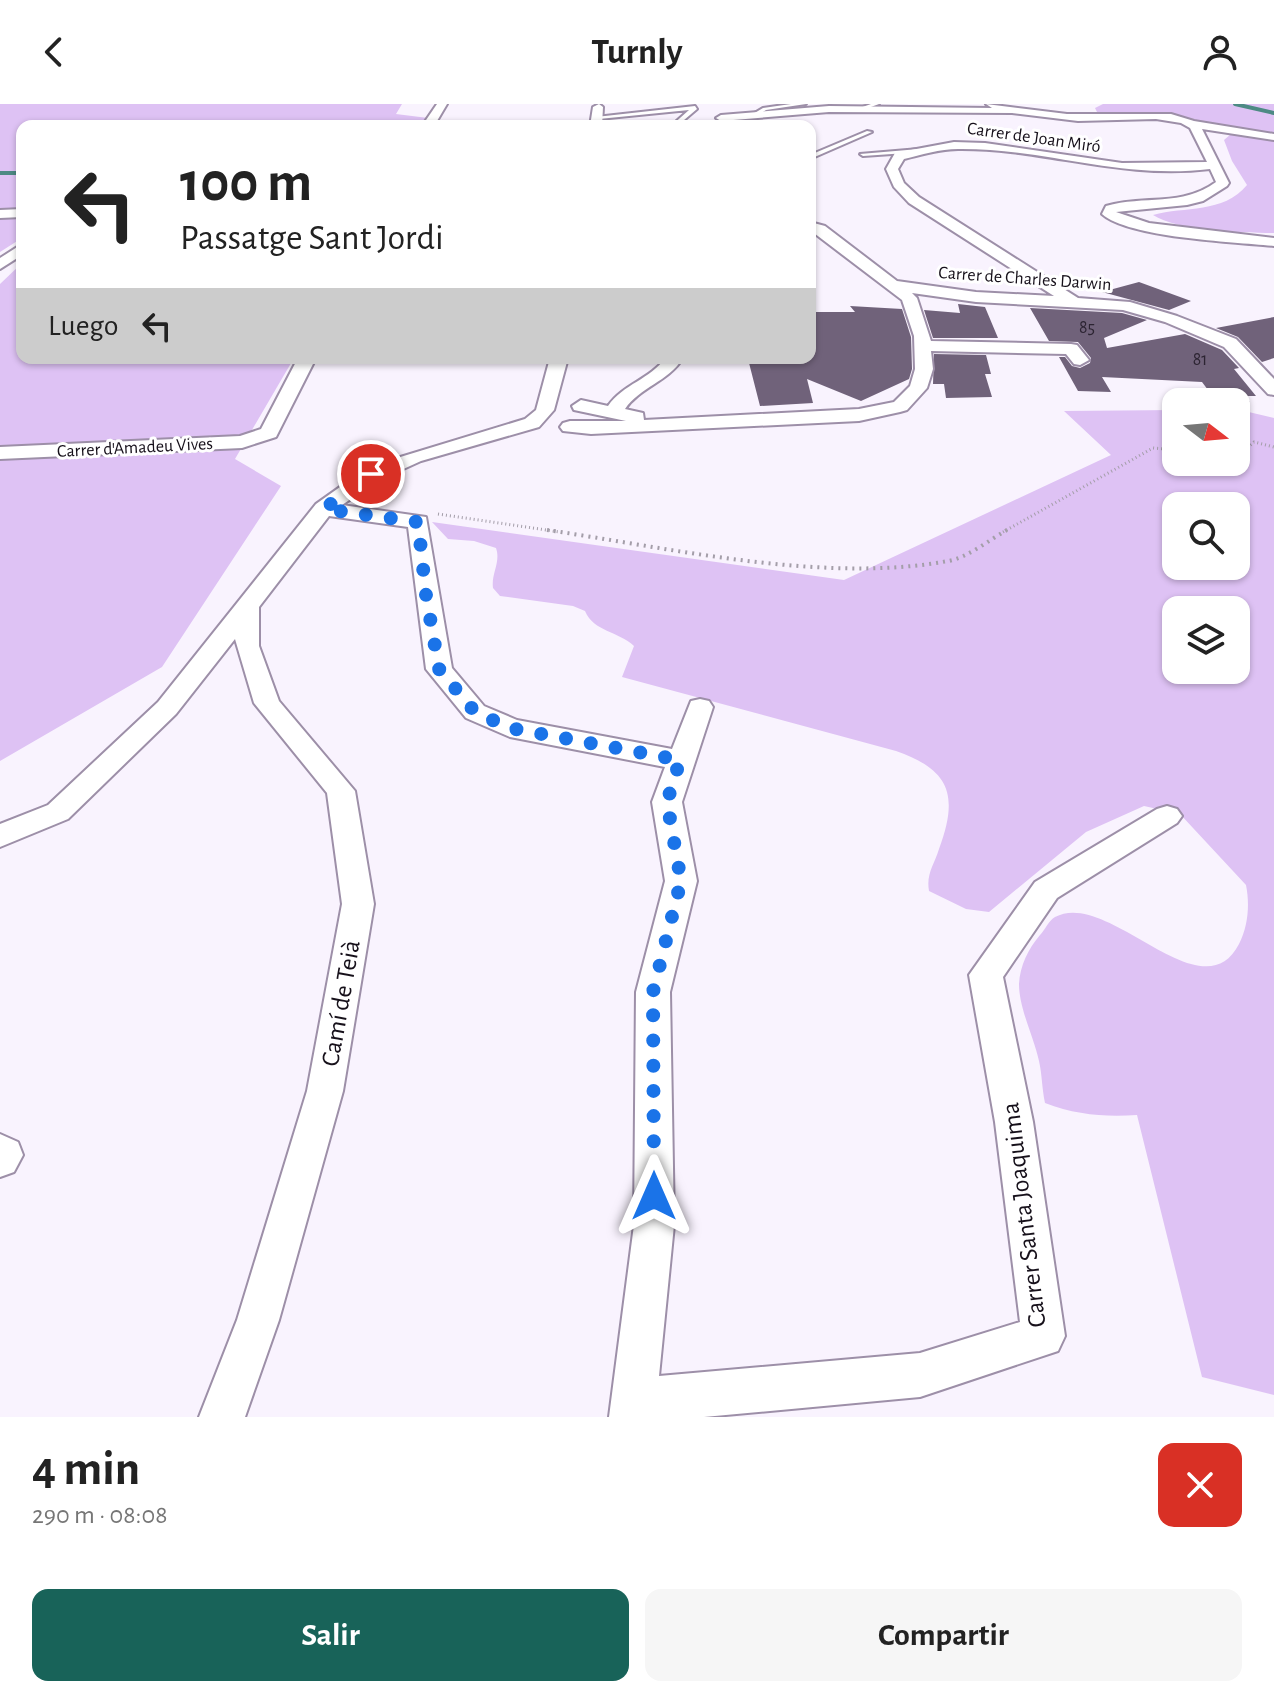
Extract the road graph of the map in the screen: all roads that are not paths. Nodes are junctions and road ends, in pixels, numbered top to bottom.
1 (741, 104) edge
2 (803, 104) edge
3 (876, 104) edge
4 (919, 104) edge
5 (930, 104) edge
6 (991, 104) edge
7 (860, 109) junction
8 (597, 111) edge
9 (1017, 112) junction
10 (756, 114) junction
11 (721, 118) junction
12 (681, 120) edge
13 (718, 120) edge
14 (1193, 124) junction
15 (869, 132) dead end
16 (1274, 137) edge
17 (919, 151) junction
18 (816, 154) edge
19 (863, 154) dead end
20 (1214, 165) junction
21 (816, 228) edge
22 (1274, 242) edge
23 (16, 253) edge
24 (0, 265) edge
25 (890, 285) junction
26 (1072, 301) junction
27 (923, 346) junction
28 (1080, 360) dead end
29 (304, 364) edge
30 (557, 364) edge
31 (559, 364) edge
32 (671, 364) edge
33 (1274, 390) edge
34 (580, 406) junction
35 (544, 412) junction
36 (614, 412) junction
37 (701, 421) junction
38 (568, 427) junction
39 (469, 442) junction
40 (0, 453) edge
41 (321, 514) junction
42 (247, 606) junction
43 (700, 707) dead end
44 (680, 760) junction
45 (1167, 816) dead end
46 (0, 836) edge
47 (0, 1152) edge
48 (0, 1159) edge
49 (632, 1409) edge
50 (222, 1417) edge

1 - 11 street
2 - 10 lane
3 - 7 lane
4 - 5 lane
6 - 9 street
7 - 9 street
7 - 10 street
8 - 12 lane
9 - 14 street
10 - 11 street
11 - 13 street
14 - 16 street
14 - 20 street
15 - 18 lane
17 - 19 lane
17 - 20 street, Carrer de Joan Miró
17 - 26 street
20 - 22 street
21 - 25 street
23 - 24 street
25 - 26 street, Carrer de Charles Darwin
25 - 27 street
26 - 33 street, Carrer de Charles Darwin
27 - 28 street
27 - 37 street
29 - 40 street, Carrer d'Amadeu Vives
30 - 35 street
31 - 34 street
32 - 36 street
34 - 35 street
34 - 36 street
34 - 38 street
35 - 38 street
35 - 39 street
36 - 37 street
37 - 38 street
38 - 39 street
39 - 41 street
41 - 42 street
41 - 44 street
42 - 46 street
42 - 50 street, Camí de Teià
43 - 44 street
44 - 49 street
45 - 49 street, Carrer Santa Joaquima
47 - 48 street

